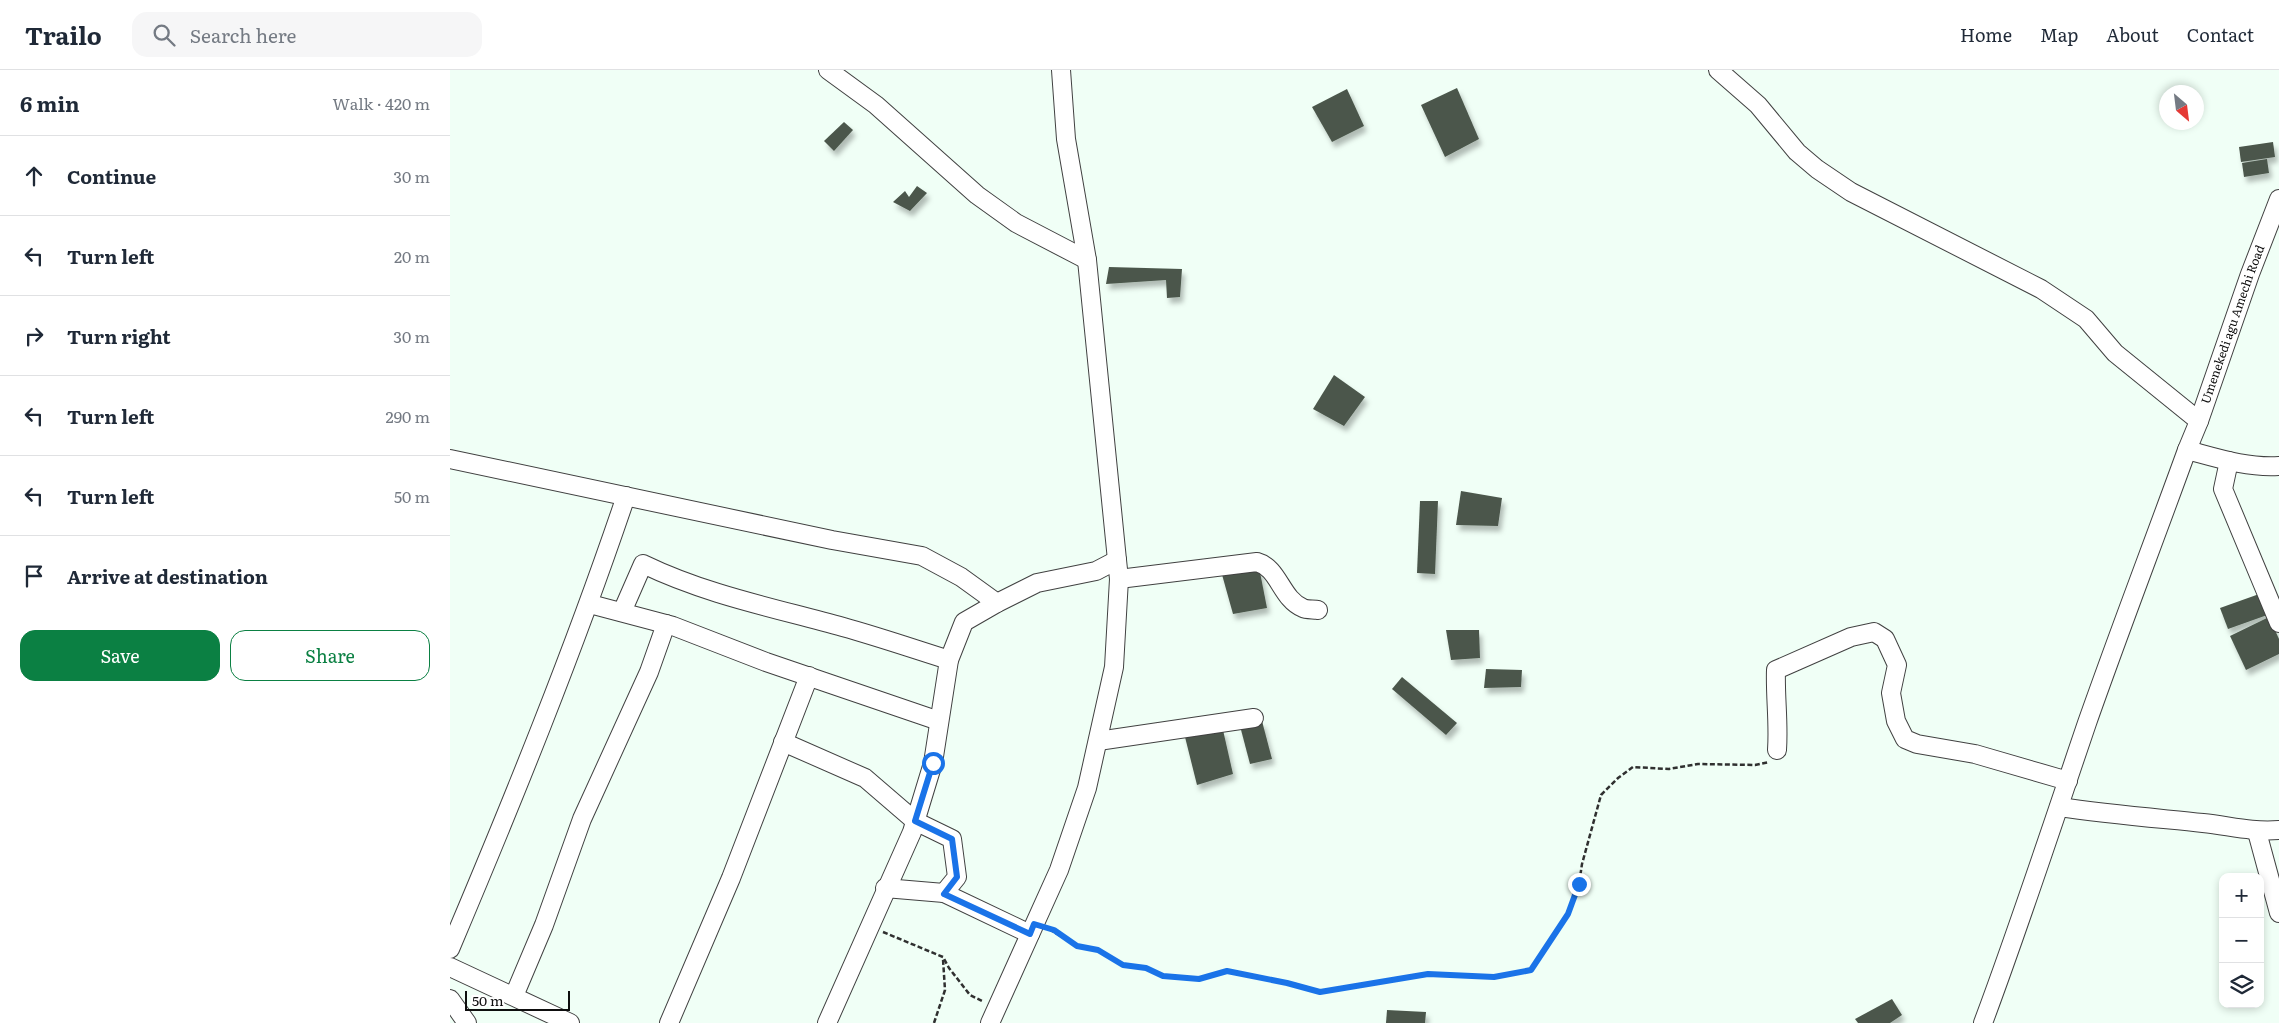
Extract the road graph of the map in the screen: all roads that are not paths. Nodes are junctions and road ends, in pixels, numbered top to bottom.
1 (828, 70) edge
2 (1061, 70) edge
3 (1718, 70) edge
4 (2279, 200) edge
5 (1087, 260) junction
6 (2199, 421) junction
7 (2187, 450) junction
8 (450, 459) edge
9 (2229, 461) junction
10 (2279, 466) edge
11 (626, 496) junction
12 (1117, 560) junction
13 (1119, 579) junction
14 (997, 603) junction
15 (590, 604) junction
16 (1318, 610) dead end
17 (622, 612) junction
18 (2279, 623) edge
19 (666, 624) junction
20 (949, 660) junction
21 (809, 676) junction
22 (1254, 718) dead end
23 (939, 721) junction
24 (1098, 740) junction
25 (783, 742) junction
26 (1777, 750) road end
27 (2068, 781) junction
28 (2059, 806) junction
29 (915, 821) junction
30 (2279, 830) edge
31 (2257, 832) junction
32 (885, 888) junction
33 (944, 894) junction
34 (2279, 913) edge
35 (1032, 929) junction
36 (450, 949) edge
37 (450, 967) edge
38 (514, 996) junction
39 (450, 999) edge
40 (993, 1016) edge
41 (467, 1023) edge
42 (570, 1023) edge
43 (668, 1023) edge
44 (827, 1023) edge
45 (1984, 1023) edge

1 - 5 street
2 - 5 street
3 - 6 street
4 - 6 street, Umenekedi agu Amechi Road
5 - 12 street
6 - 7 street, Umenekedi agu Amechi Road
7 - 9 street
7 - 27 street, Umenekedi agu Amechi Road
8 - 11 street
9 - 10 street
9 - 18 street
11 - 14 street
11 - 15 street
12 - 13 street
12 - 14 street
13 - 16 street
13 - 24 street
14 - 20 street
15 - 17 street
15 - 36 street
17 - 19 street
17 - 20 street
19 - 21 street
19 - 38 street
20 - 23 street
21 - 23 street
21 - 25 street
22 - 24 street
23 - 29 street
24 - 35 street
25 - 29 street
25 - 43 street
26 - 27 street
27 - 28 street, Umenekedi agu Amechi Road
28 - 31 street
28 - 45 street, Umenekedi agu Amechi Road
29 - 32 street
29 - 33 street
30 - 31 street
31 - 34 street
32 - 33 street
32 - 44 street
33 - 35 street
35 - 40 street
37 - 38 street
38 - 42 street
39 - 41 street

